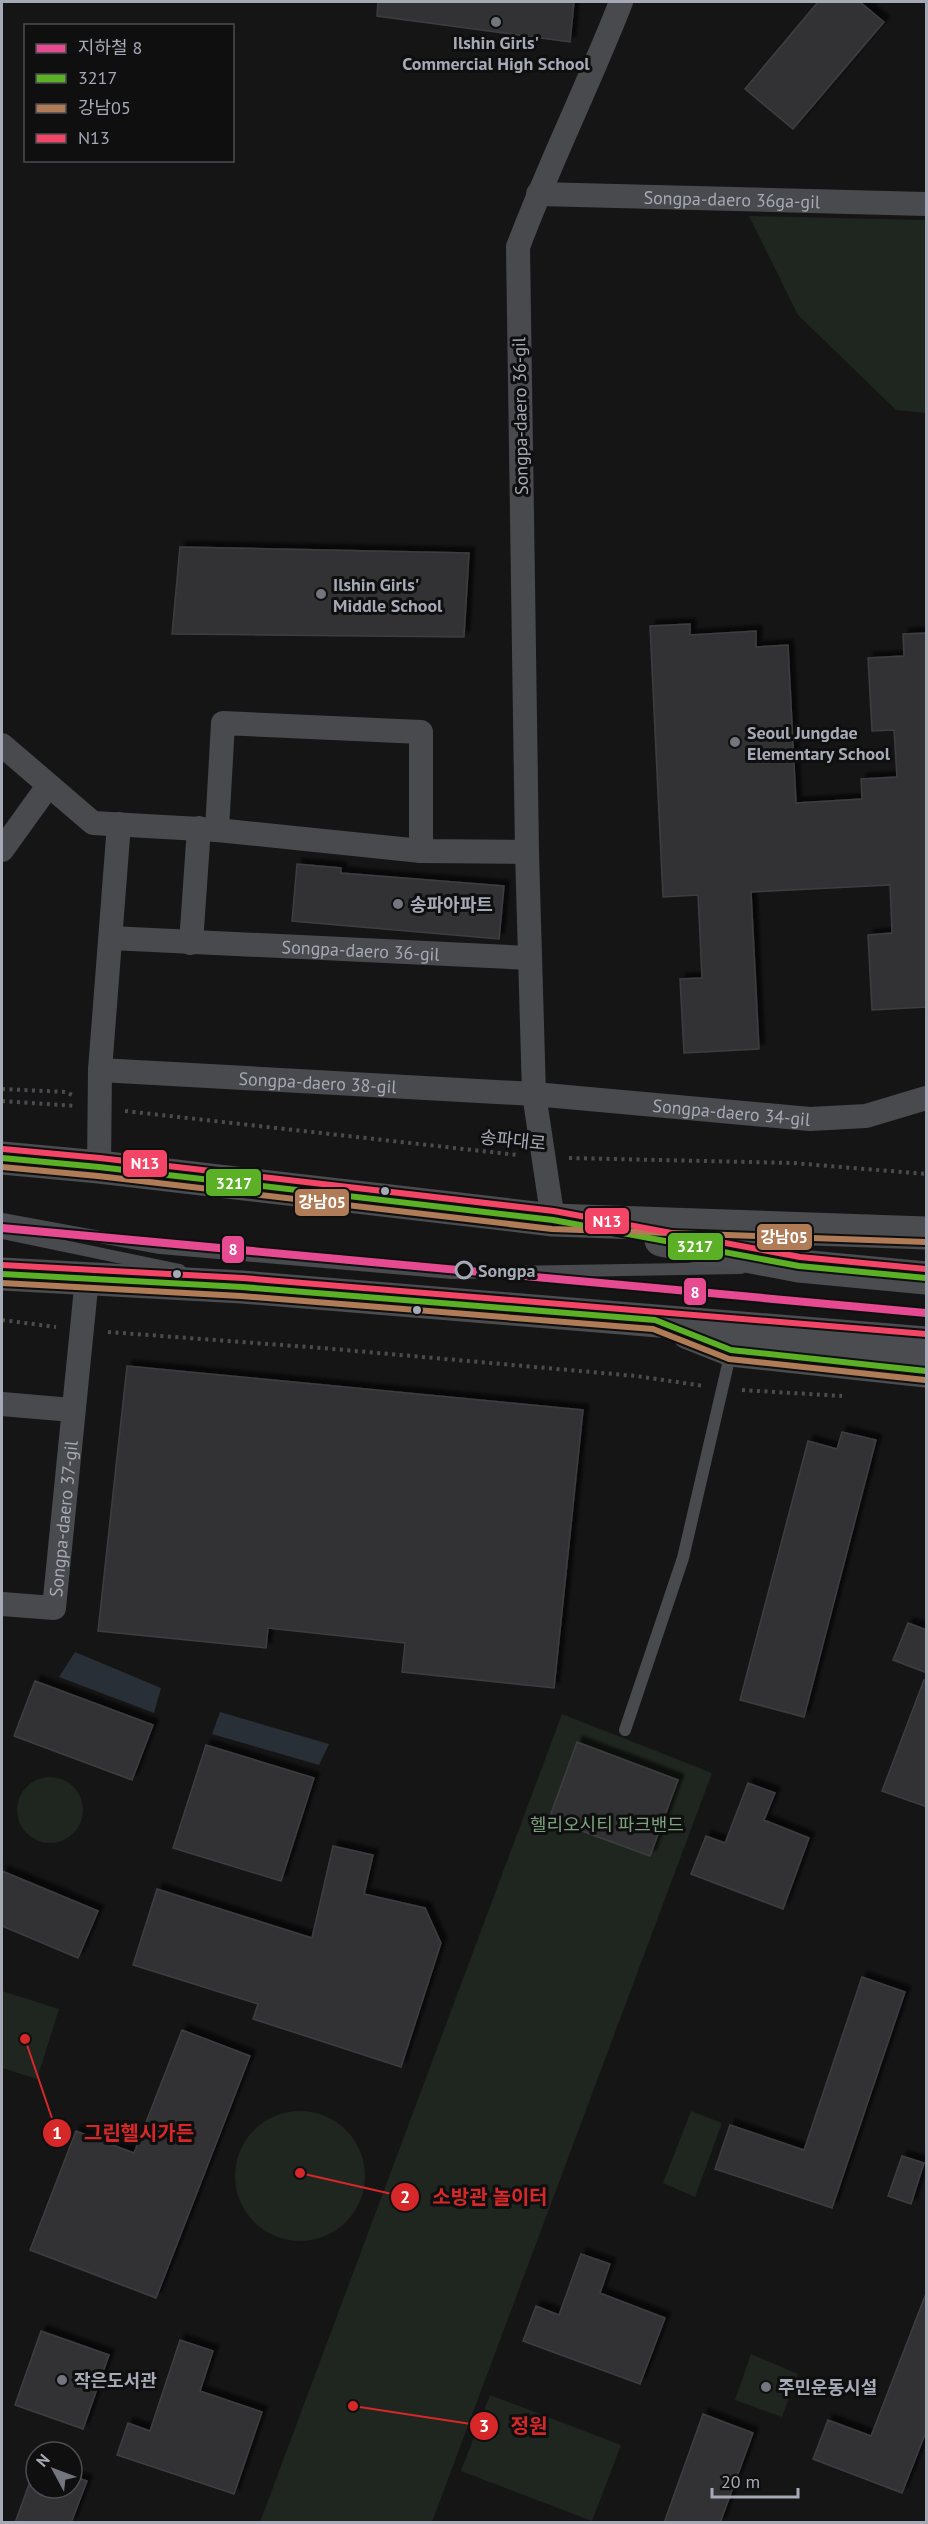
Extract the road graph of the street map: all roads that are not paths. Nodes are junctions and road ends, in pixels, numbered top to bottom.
1 (621, 2) edge
2 (538, 194) junction
3 (927, 204) edge
4 (2, 745) edge
5 (48, 786) junction
6 (119, 824) junction
7 (208, 829) junction
8 (2, 850) edge
9 (421, 851) junction
10 (527, 852) junction
11 (111, 938) junction
12 (191, 943) junction
13 (530, 958) junction
14 (100, 1070) junction
15 (534, 1094) junction
16 (927, 1098) edge
17 (2, 1158) edge
18 (99, 1167) junction
19 (2, 1219) edge
20 (553, 1220) junction
21 (2, 1233) edge
22 (927, 1233) edge
23 (799, 1266) junction
24 (2, 1274) edge
25 (87, 1278) junction
26 (927, 1278) edge
27 (242, 1287) junction
28 (656, 1320) junction
29 (927, 1342) edge
30 (731, 1350) junction
31 (927, 1371) edge
32 (2, 1404) edge
33 (72, 1410) junction
34 (2, 1604) edge
35 (625, 1730) dead end

1 - 2 street, Songpa-daero 36-gil
2 - 3 street, Songpa-daero 36ga-gil
2 - 10 street, Songpa-daero 36-gil
4 - 5 street
5 - 6 street
5 - 8 street
6 - 7 street
6 - 11 street
7 - 9 street
7 - 9 street
7 - 12 street
9 - 10 street
10 - 13 street, Songpa-daero 36-gil
11 - 12 street, Songpa-daero 36-gil
11 - 14 street
12 - 13 street, Songpa-daero 36-gil
13 - 15 street, Songpa-daero 36-gil
14 - 15 street, Songpa-daero 38-gil
14 - 18 street
15 - 16 street, Songpa-daero 34-gil
15 - 20 street, Songpa-daero 36-gil
17 - 18 main road
18 - 20 main road
19 - 23 lane
20 - 22 main road
20 - 23 main road
21 - 27 lane
23 - 26 main road
24 - 25 main road
25 - 27 main road
25 - 33 street, Songpa-daero 37-gil
27 - 28 main road
28 - 29 main road
28 - 30 main road
30 - 31 main road
30 - 35 lane
32 - 33 street
33 - 34 street, Songpa-daero 37-gil

